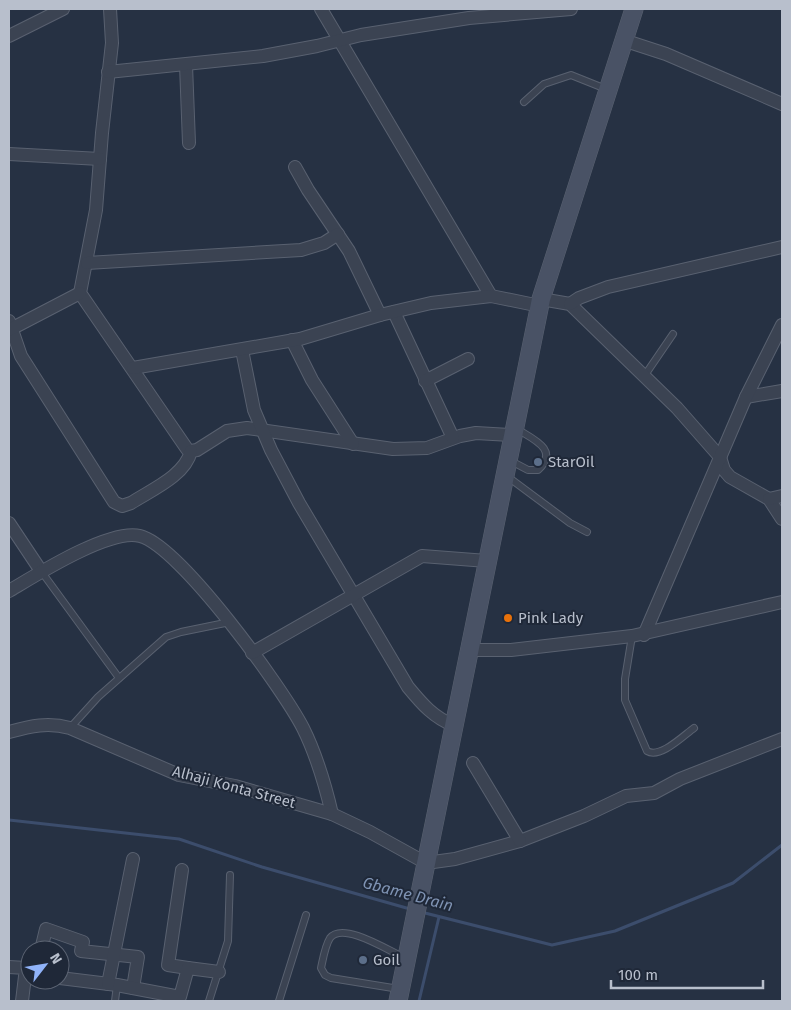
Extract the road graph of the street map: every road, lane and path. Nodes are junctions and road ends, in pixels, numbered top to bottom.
1 (62, 9) edge
2 (110, 9) edge
3 (321, 9) edge
4 (571, 9) edge
5 (634, 9) edge
6 (547, 10) edge
7 (9, 36) edge
8 (340, 39) junction
9 (623, 40) junction
10 (186, 65) junction
11 (108, 72) junction
12 (607, 89) junction
13 (524, 102) dead end
14 (782, 104) edge
15 (189, 143) dead end
16 (9, 154) edge
17 (100, 159) junction
18 (296, 167) dead end
19 (338, 234) junction
20 (782, 247) edge
21 (87, 263) junction
22 (80, 292) junction
23 (491, 296) junction
24 (540, 302) junction
25 (570, 304) junction
26 (394, 312) junction
27 (380, 315) junction
28 (782, 325) edge
29 (10, 326) edge
30 (672, 334) dead end
31 (292, 340) junction
32 (242, 350) junction
33 (468, 359) dead end
34 (132, 368) junction
35 (645, 375) junction
36 (425, 381) junction
37 (782, 391) edge
38 (746, 397) junction
39 (262, 429) junction
40 (513, 431) junction
41 (453, 438) junction
42 (353, 444) junction
43 (191, 451) junction
44 (720, 457) junction
45 (506, 467) junction
46 (782, 496) edge
47 (769, 499) junction
48 (782, 518) edge
49 (9, 523) edge
50 (587, 532) dead end
51 (487, 562) junction
52 (41, 571) junction
53 (9, 591) edge
54 (354, 596) junction
55 (782, 602) edge
56 (230, 622) junction
57 (638, 635) junction
58 (470, 650) junction
59 (252, 653) junction
60 (119, 678) junction
61 (455, 726) junction
62 (70, 728) junction
63 (694, 728) dead end
64 (9, 732) edge
65 (782, 739) edge
66 (473, 763) dead end
67 (332, 814) junction
68 (520, 840) junction
69 (133, 859) dead end
70 (426, 863) junction
71 (182, 870) dead end
72 (230, 875) dead end
73 (306, 916) dead end
74 (43, 940) edge
75 (113, 956) junction
76 (408, 960) junction
77 (188, 968) junction
78 (219, 972) junction
79 (70, 979) edge
80 (112, 985) junction
81 (133, 988) junction
82 (400, 995) edge
83 (115, 1001) edge
84 (209, 1001) edge
85 (278, 1001) edge

1 - 7 street
2 - 11 street
3 - 8 street
4 - 6 street
5 - 9 main road
6 - 8 street
8 - 10 street
8 - 23 street
9 - 12 main road
9 - 14 street
10 - 11 street
10 - 15 street
11 - 17 street
12 - 13 lane
12 - 24 main road
16 - 17 street
17 - 21 street
18 - 19 street
19 - 21 street
19 - 27 street
20 - 25 street
21 - 22 street
22 - 29 street
22 - 34 street
23 - 24 street
23 - 26 street
24 - 25 street
24 - 40 main road
25 - 35 street
26 - 27 street
26 - 36 street
27 - 31 street
28 - 38 street
29 - 43 street
30 - 35 lane
31 - 32 street
31 - 42 street
32 - 34 street
32 - 39 street
33 - 36 street
34 - 43 street
35 - 44 street
36 - 41 street
37 - 38 street
38 - 44 street
39 - 42 street
39 - 43 street
39 - 54 street
40 - 41 street
40 - 45 main road
40 - 45 lane
41 - 42 street
44 - 47 street
44 - 57 street
45 - 50 lane
45 - 51 main road
46 - 47 street
47 - 48 street
49 - 52 street
51 - 54 street
51 - 58 main road
52 - 53 street
52 - 56 street
52 - 60 lane
54 - 59 street
54 - 61 street
55 - 57 street
56 - 59 street
56 - 60 lane
57 - 58 street
57 - 63 lane
58 - 61 main road
59 - 67 street
60 - 62 lane
61 - 70 main road
62 - 64 street, Alhaji Konta Street
62 - 67 street, Alhaji Konta Street
65 - 68 street
66 - 68 street
67 - 70 street, Alhaji Konta Street
68 - 70 street
69 - 75 street
70 - 76 main road
71 - 77 street
72 - 78 lane
73 - 85 lane
74 - 75 street
75 - 80 street
75 - 81 street
76 - 82 main road
76 - 82 lane
77 - 78 street
77 - 81 street
78 - 84 lane
79 - 80 street
80 - 81 street
80 - 83 lane

